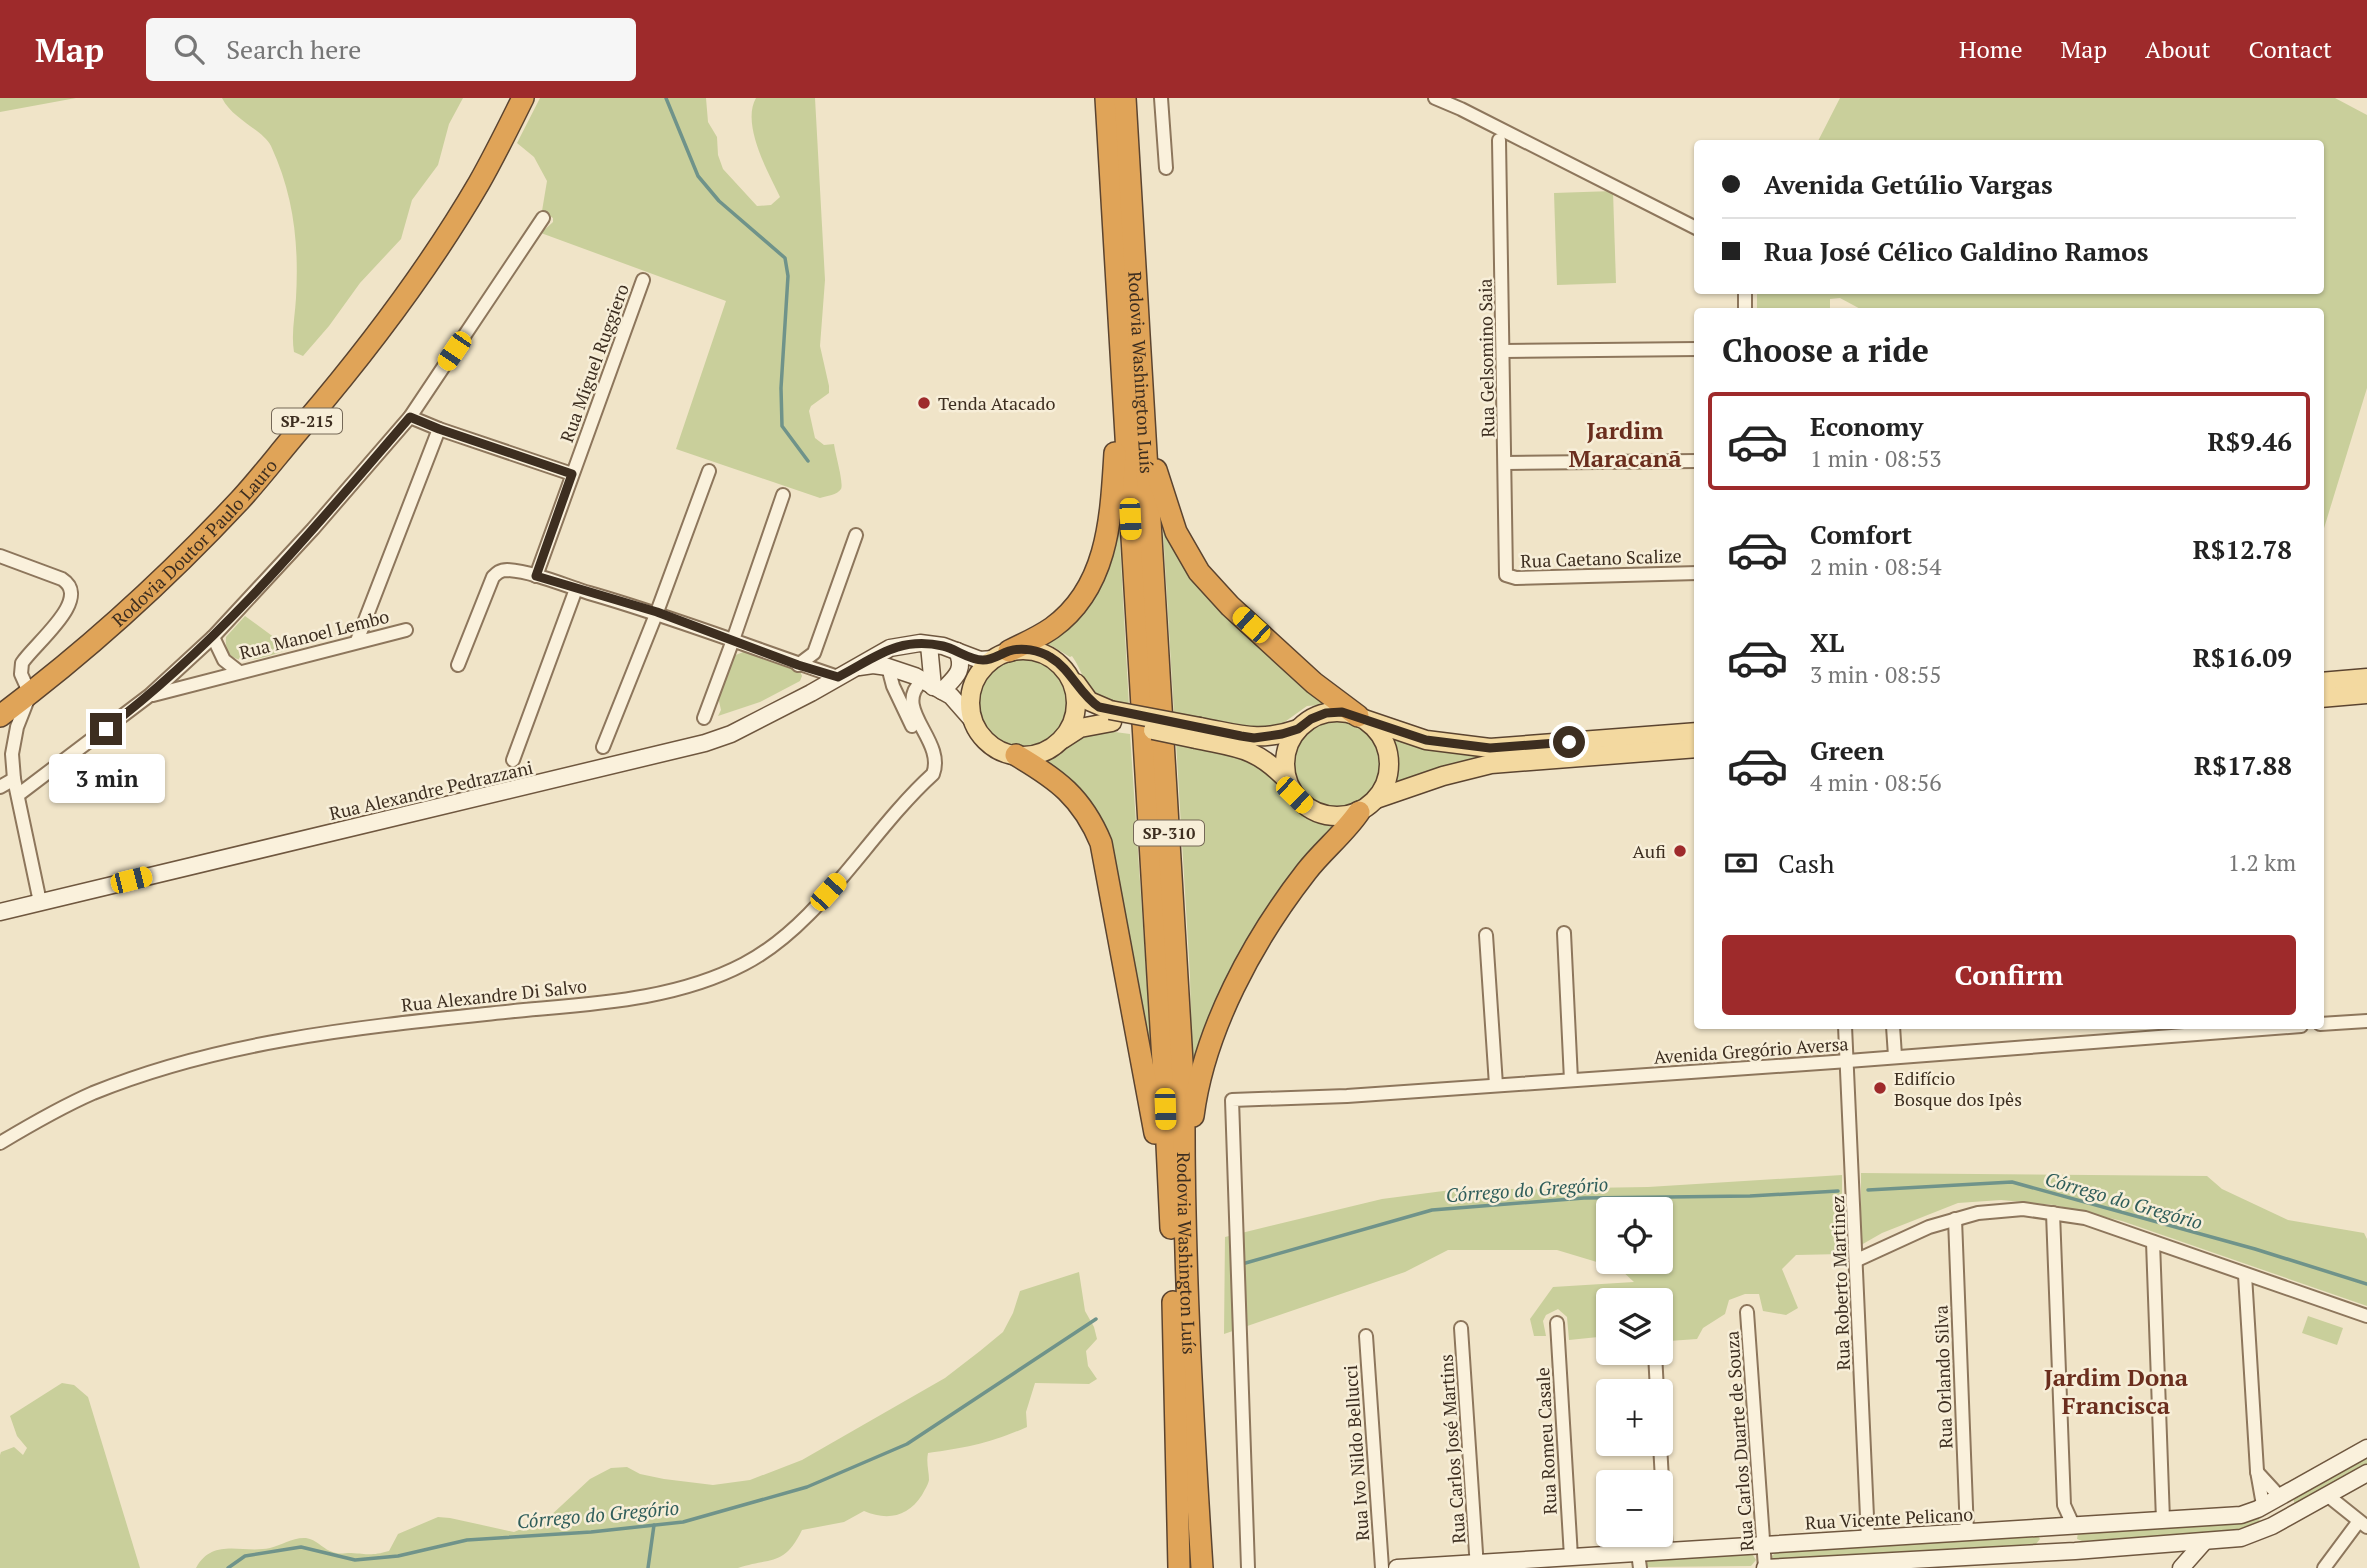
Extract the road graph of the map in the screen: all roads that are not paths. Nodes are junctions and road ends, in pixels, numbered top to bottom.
1 (523, 98) edge
2 (1106, 98) edge
3 (1125, 98) edge
4 (1161, 98) edge
5 (1435, 98) edge
6 (1499, 140) dead end
7 (1166, 168) dead end
8 (543, 218) dead end
9 (1694, 227) edge
10 (643, 280) dead end
11 (1139, 347) junction
12 (1694, 349) edge
13 (1503, 351) junction
14 (1121, 360) junction
15 (410, 417) junction
16 (439, 429) junction
17 (1694, 461) edge
18 (1505, 463) junction
19 (709, 471) dead end
20 (572, 474) junction
21 (783, 495) dead end
22 (856, 535) dead end
23 (0, 556) edge
24 (1694, 573) edge
25 (1506, 575) joint
26 (536, 576) junction
27 (576, 589) junction
28 (657, 612) junction
29 (407, 629) dead end
30 (213, 637) junction
31 (733, 640) junction
32 (357, 641) junction
33 (903, 645) junction
34 (929, 645) junction
35 (957, 651) junction
36 (1001, 655) junction
37 (458, 665) dead end
38 (800, 665) junction
39 (856, 667) junction
40 (888, 667) junction
41 (238, 671) junction
42 (1068, 674) junction
43 (838, 677) junction
44 (2367, 678) edge
45 (2324, 682) edge
46 (932, 686) junction
47 (811, 693) junction
48 (30, 694) junction
49 (2367, 694) edge
50 (150, 695) junction
51 (2324, 698) edge
52 (0, 716) edge
53 (1111, 716) junction
54 (704, 718) dead end
55 (1361, 718) junction
56 (973, 721) junction
57 (1298, 729) junction
58 (1694, 732) edge
59 (1198, 733) junction
60 (0, 738) edge
61 (1060, 741) junction
62 (603, 747) dead end
63 (1694, 748) edge
64 (12, 754) junction
65 (1016, 755) junction
66 (513, 760) dead end
67 (928, 778) junction
68 (14, 779) junction
69 (1286, 779) junction
70 (0, 787) edge
71 (18, 795) junction
72 (1376, 799) junction
73 (1359, 812) junction
74 (40, 902) junction
75 (0, 912) edge
76 (1563, 933) dead end
77 (1486, 935) dead end
78 (2367, 1021) edge
79 (2324, 1024) edge
80 (1845, 1029) edge
81 (1893, 1029) edge
82 (2196, 1029) edge
83 (2118, 1032) edge
84 (1895, 1056) junction
85 (1848, 1061) junction
86 (1571, 1080) junction
87 (1496, 1086) junction
88 (0, 1143) edge
89 (1184, 1188) junction
90 (2053, 1213) junction
91 (1955, 1219) junction
92 (2153, 1242) junction
93 (1172, 1258) junction
94 (1857, 1261) junction
95 (2245, 1275) junction
96 (1747, 1312) dead end
97 (2367, 1317) edge
98 (1557, 1323) dead end
99 (1461, 1328) dead end
100 (1366, 1336) dead end
101 (2367, 1448) edge
102 (1661, 1456) edge
103 (2256, 1472) junction
104 (2367, 1473) edge
105 (2327, 1495) junction
106 (2280, 1497) junction
107 (2064, 1505) junction
108 (2263, 1505) junction
109 (2290, 1516) junction
110 (2164, 1520) junction
111 (2363, 1524) edge
112 (2272, 1526) junction
113 (2074, 1527) junction
114 (2050, 1528) junction
115 (1967, 1533) junction
116 (1868, 1539) junction
117 (2204, 1542) junction
118 (1763, 1545) junction
119 (2075, 1551) junction
120 (1666, 1552) junction
121 (2052, 1552) junction
122 (1571, 1557) junction
123 (1639, 1561) edge
124 (1477, 1565) edge
125 (1829, 1566) edge
126 (1179, 1568) edge
127 (1202, 1568) edge
128 (1248, 1568) edge
129 (1382, 1568) edge
130 (1397, 1568) edge
131 (1765, 1568) edge
132 (2180, 1568) edge
133 (2323, 1568) edge

1 - 48 highway, Rodovia Doutor Paulo Lauro / SP-215
2 - 14 highway, Rodovia Washington Luís / SP-310
3 - 11 highway, Rodovia Washington Luís / SP-310
4 - 7 street
5 - 9 street
6 - 13 street, Rua Gelsomino Saia
8 - 15 street
10 - 20 street, Rua Miguel Ruggiero
11 - 55 highway
11 - 89 highway, Rodovia Washington Luís / SP-310
12 - 13 street
13 - 18 street, Rua Gelsomino Saia
14 - 36 highway
14 - 93 highway, Rodovia Washington Luís / SP-310
15 - 16 street
15 - 30 street
16 - 20 street
16 - 32 street
17 - 18 street
18 - 25 street, Rua Gelsomino Saia
19 - 28 street
20 - 26 street, Rua Miguel Ruggiero
21 - 31 street
22 - 38 street
23 - 48 street
24 - 25 street, Rua Caetano Scalize
26 - 27 street
26 - 37 street
27 - 28 street
27 - 66 street
28 - 31 street
28 - 62 street
29 - 32 street, Rua Manoel Lembo
30 - 41 street
30 - 50 street
31 - 38 street
31 - 54 street
32 - 41 street, Rua Manoel Lembo
33 - 34 street, Rua Alexandre Pedrazzani
33 - 39 street, Rua Alexandre Pedrazzani
33 - 40 street
34 - 35 street, Rua Alexandre Pedrazzani
34 - 46 street
35 - 36 street, Rua Alexandre Pedrazzani
35 - 46 street
36 - 42 main road
36 - 56 main road
38 - 43 street
38 - 47 street
39 - 40 street, Rua Alexandre Pedrazzani
39 - 43 street, Rua Alexandre Pedrazzani
40 - 46 street, Rua Alexandre Pedrazzani
40 - 67 street
41 - 50 street, Rua Manoel Lembo
42 - 53 main road
42 - 61 main road
43 - 47 street, Rua Alexandre Pedrazzani
44 - 45 main road
46 - 56 street, Rua Alexandre Pedrazzani
46 - 67 street
47 - 74 street, Rua Alexandre Pedrazzani
48 - 52 highway, Rodovia Doutor Paulo Lauro / SP-215
48 - 64 street
49 - 51 main road
50 - 71 street
53 - 59 main road, bridge
53 - 61 main road
55 - 57 main road
55 - 58 main road
55 - 72 main road
56 - 65 main road
57 - 59 main road
57 - 69 main road
59 - 69 main road
60 - 64 street
61 - 65 main road
63 - 72 main road
64 - 68 street
65 - 93 highway
67 - 88 street, Rua Alexandre Di Salvo
68 - 70 street
68 - 71 street
69 - 73 main road
71 - 74 street
72 - 73 main road
73 - 89 highway
74 - 75 street, Rua Alexandre Pedrazzani
76 - 86 street
77 - 87 street
78 - 79 street
80 - 85 street, Rua Roberto Martinez
81 - 84 street
82 - 83 street, Avenida Gregório Aversa
83 - 84 street, Avenida Gregório Aversa
84 - 85 street, Avenida Gregório Aversa
85 - 86 street, Avenida Gregório Aversa
85 - 94 street, Rua Roberto Martinez
86 - 87 street, Avenida Gregório Aversa
87 - 128 street, Avenida Gregório Aversa
89 - 127 highway, Rodovia Washington Luís / SP-310
90 - 91 street
90 - 92 street
90 - 107 street
91 - 94 street
91 - 115 street, Rua Orlando Silva
92 - 95 street
92 - 110 street
93 - 126 highway, Rodovia Washington Luís / SP-310
94 - 116 street, Rua Roberto Martinez
95 - 97 street
95 - 103 street
96 - 118 street, Rua Carlos Duarte de Souza
98 - 122 street, Rua Romeu Casale
99 - 124 street, Rua Carlos José Martins
100 - 129 street, Rua Ivo Nildo Bellucci
101 - 106 street, Rua Vicente Pelicano
102 - 120 street
103 - 106 street
103 - 108 street
104 - 105 street
105 - 109 street
105 - 111 street
106 - 108 street, Rua Vicente Pelicano
106 - 109 street
107 - 113 street
107 - 114 street
108 - 110 street, Rua Vicente Pelicano
108 - 112 street
109 - 112 street
110 - 113 street, Rua Vicente Pelicano
111 - 133 street
112 - 117 street
113 - 114 street, Rua Vicente Pelicano
113 - 119 street
114 - 115 street, Rua Vicente Pelicano
114 - 121 street
115 - 116 street, Rua Vicente Pelicano
116 - 118 street, Rua Vicente Pelicano
117 - 119 street
117 - 132 street
118 - 120 street, Rua Vicente Pelicano
118 - 131 street, Rua Carlos Duarte de Souza
119 - 121 street
120 - 123 street, Rua Vicente Pelicano
121 - 125 street
122 - 123 street, Rua Vicente Pelicano
122 - 124 street, Rua Vicente Pelicano
124 - 130 street, Rua Vicente Pelicano
125 - 131 street

